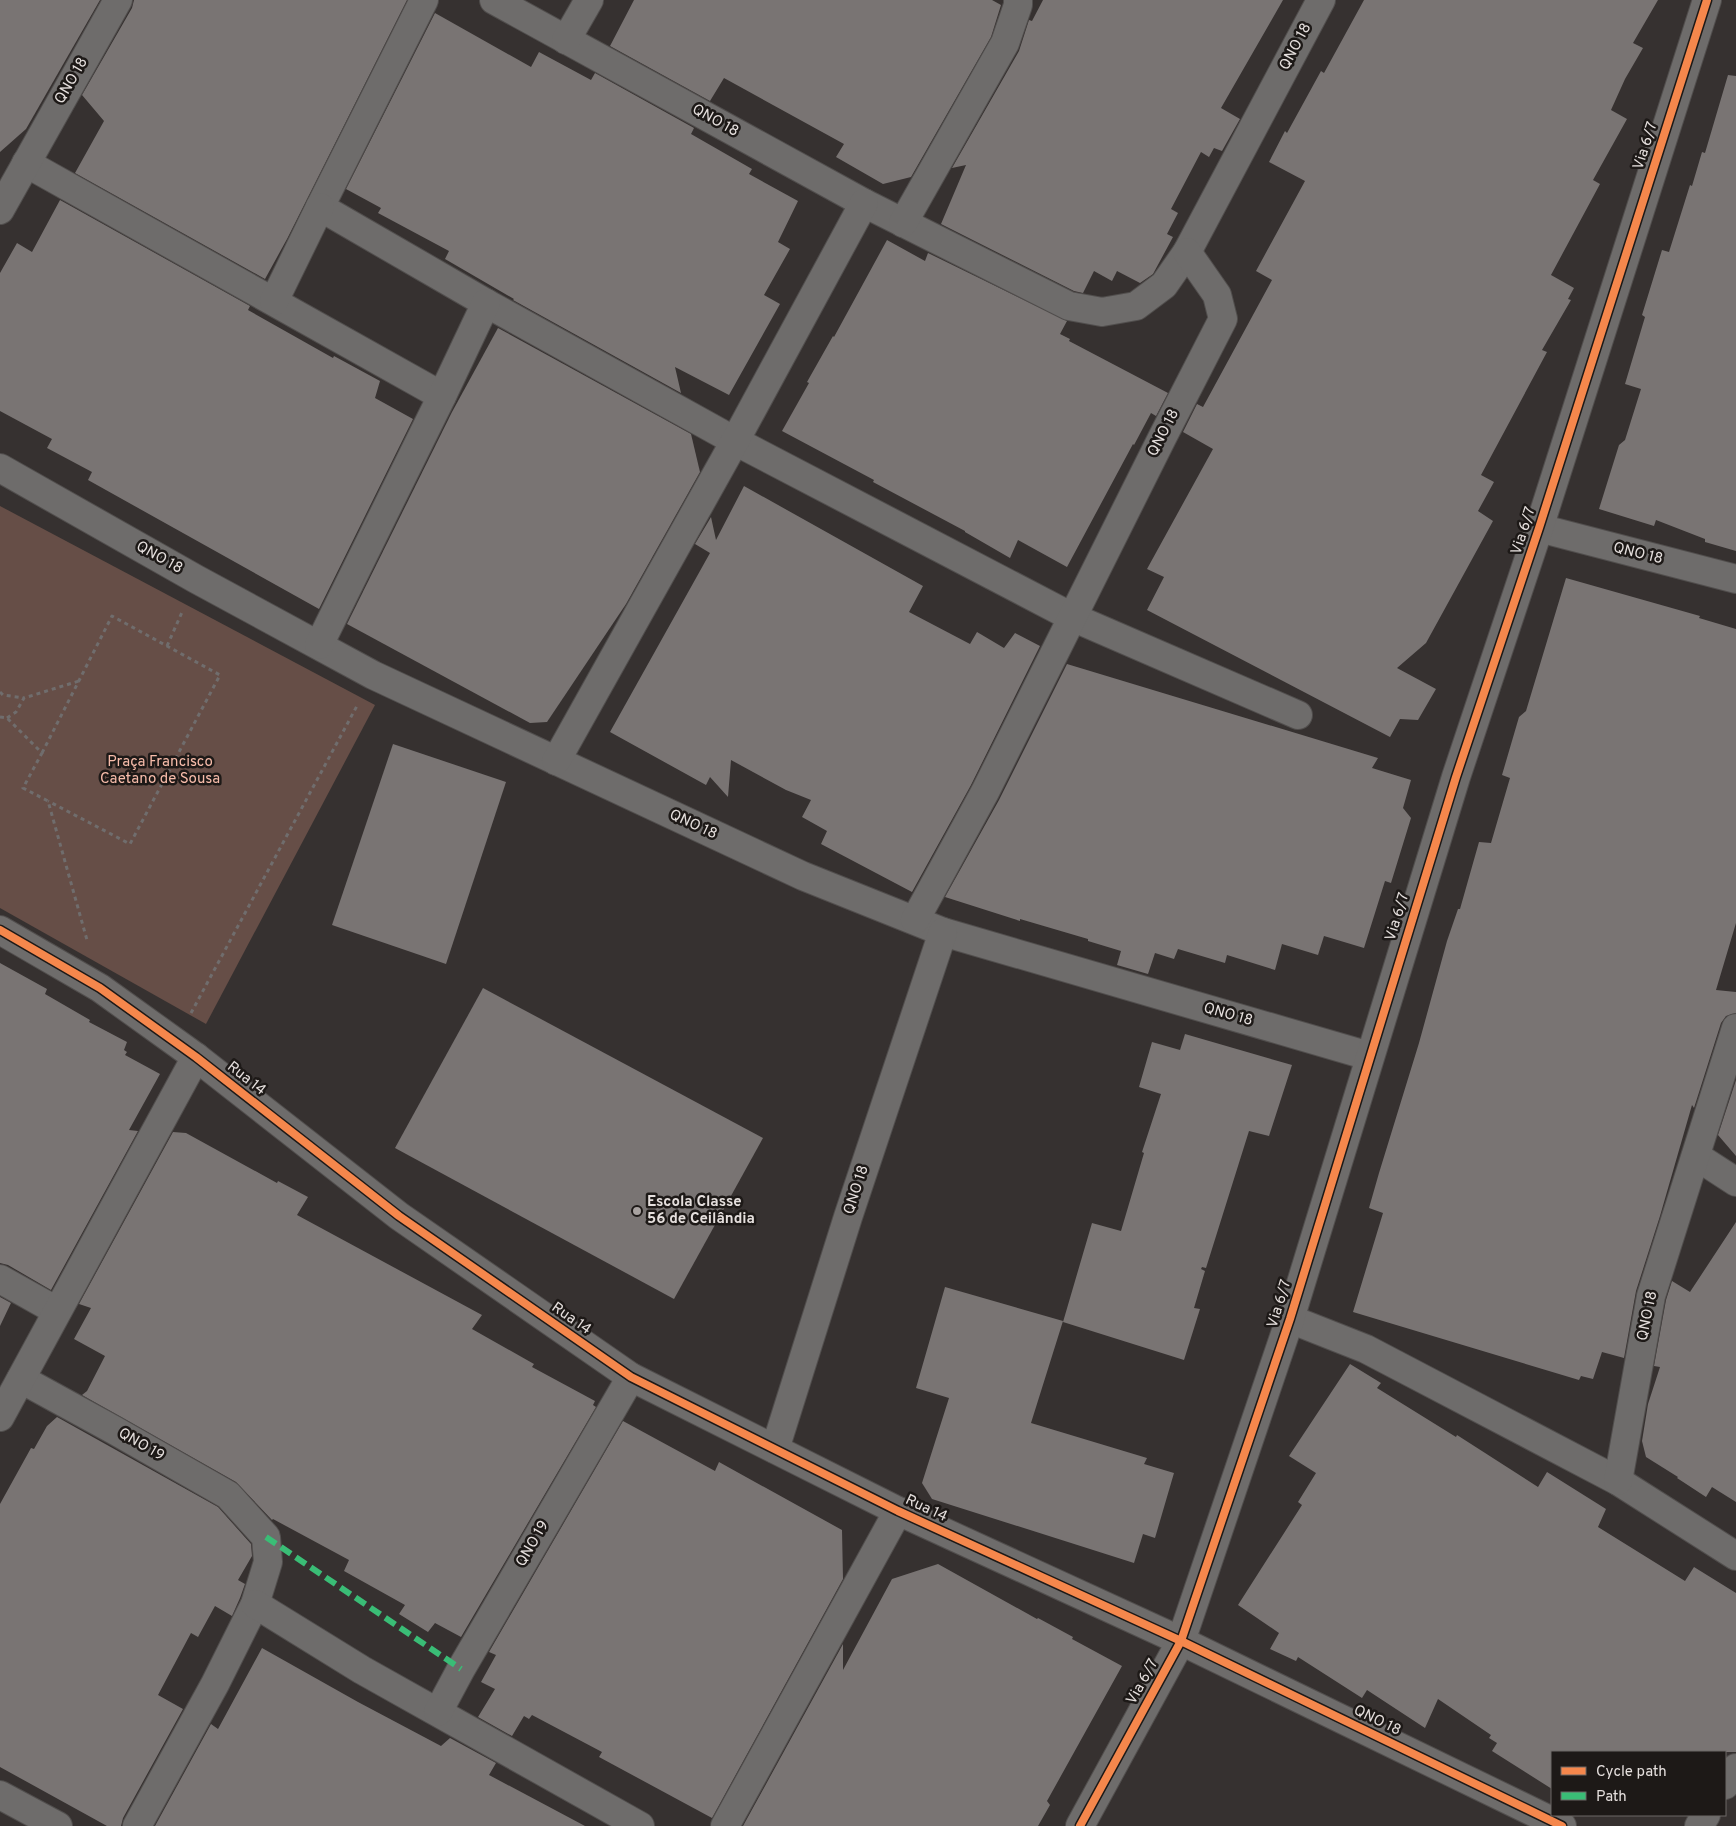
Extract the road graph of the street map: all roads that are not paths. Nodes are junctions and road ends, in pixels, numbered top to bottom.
1 (118, 0) edge
2 (424, 0) edge
3 (494, 0) edge
4 (589, 0) edge
5 (1018, 0) edge
6 (1321, 0) edge
7 (1707, 0) edge
8 (566, 40) junction
9 (26, 163) junction
10 (864, 203) junction
11 (320, 207) junction
12 (0, 210) edge
13 (903, 223) junction
14 (1187, 252) junction
15 (274, 301) junction
16 (486, 303) junction
17 (442, 396) junction
18 (735, 442) junction
19 (0, 468) edge
20 (1539, 528) junction
21 (1736, 579) edge
22 (1072, 617) junction
23 (319, 645) junction
24 (1298, 715) dead end
25 (556, 761) junction
26 (915, 920) junction
27 (0, 930) edge
28 (943, 932) junction
29 (1736, 1028) edge
30 (186, 1050) junction
31 (1369, 1056) junction
32 (1696, 1156) junction
33 (1736, 1182) edge
34 (0, 1279) edge
35 (57, 1311) junction
36 (1290, 1319) junction
37 (630, 1377) junction
38 (21, 1379) junction
39 (0, 1417) edge
40 (775, 1450) junction
41 (1618, 1481) junction
42 (898, 1511) junction
43 (1736, 1556) edge
44 (255, 1604) junction
45 (1181, 1641) junction
46 (438, 1712) junction
47 (1736, 1768) edge
48 (1726, 1784) edge
49 (0, 1795) edge
50 (1526, 1818) edge
51 (58, 1826) edge
52 (137, 1826) edge
53 (640, 1826) edge
54 (725, 1826) edge
55 (1080, 1826) edge
56 (1562, 1826) edge

1 - 9 street, QNO 18
2 - 11 street
3 - 8 street, QNO 18
4 - 8 street
5 - 13 street
6 - 14 street, QNO 18
7 - 20 street, Via 6/7
8 - 10 street, QNO 18
9 - 12 street, QNO 18
9 - 15 street
10 - 13 street, QNO 18
10 - 18 street
11 - 15 street
11 - 16 street
13 - 14 street, QNO 18
14 - 22 street, QNO 18
15 - 17 street
16 - 17 street
16 - 18 street
17 - 23 street
18 - 22 street
18 - 25 street
19 - 23 street, QNO 18
20 - 21 street, QNO 18
20 - 31 street, Via 6/7
22 - 24 street
22 - 26 street, QNO 18
23 - 25 street, QNO 18
25 - 26 street, QNO 18
26 - 28 street, QNO 18
27 - 30 street, Rua 14
28 - 31 street, QNO 18
28 - 40 street, QNO 18
29 - 32 street, QNO 18
30 - 35 street
30 - 37 street, Rua 14
31 - 36 street, Via 6/7
32 - 33 street
32 - 41 street, QNO 18
34 - 35 street
35 - 38 street
36 - 41 street
36 - 45 street, Via 6/7
37 - 40 street, Rua 14
37 - 46 street, QNO 19
38 - 39 street
38 - 44 street, QNO 19
40 - 42 street, Rua 14
41 - 43 street
42 - 45 street, Rua 14
42 - 54 street
44 - 46 street
44 - 52 street, QNO 19
45 - 50 street, QNO 18
45 - 55 street, Via 6/7
46 - 53 street
47 - 48 street
49 - 51 street
50 - 56 street, QNO 18

